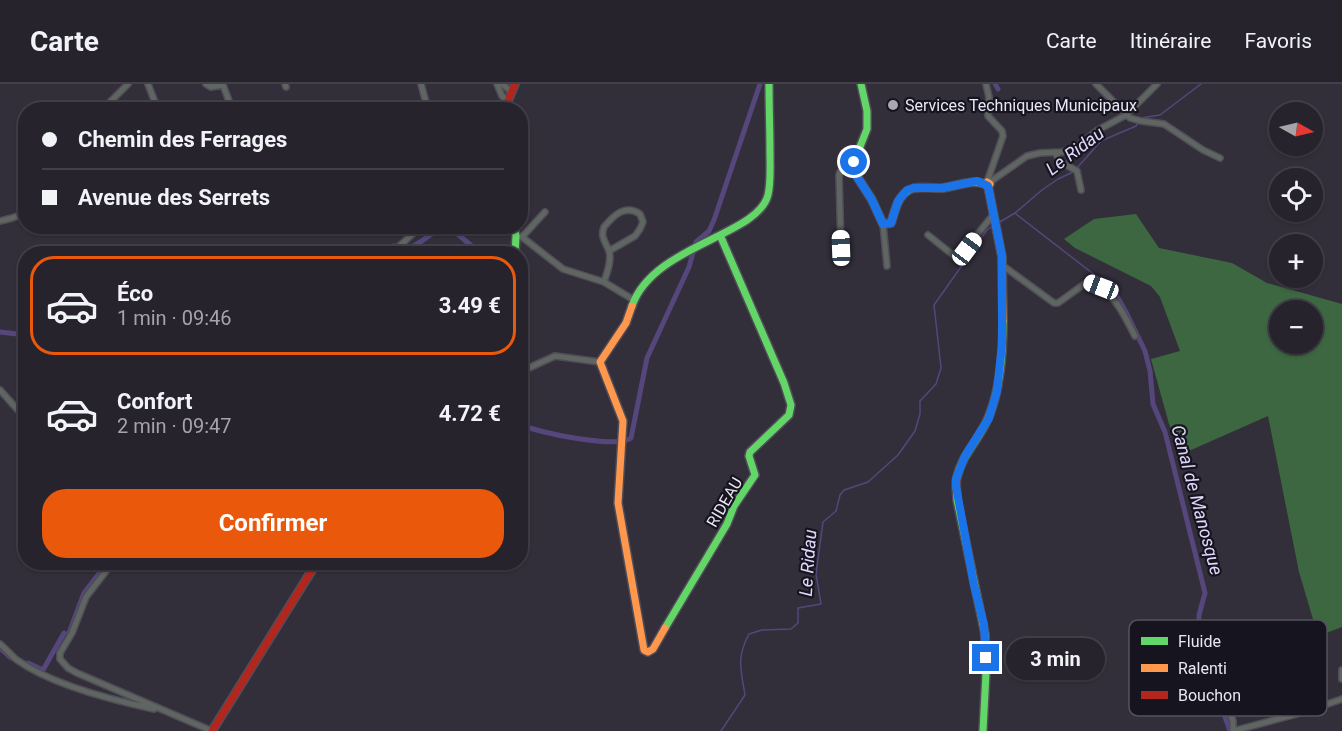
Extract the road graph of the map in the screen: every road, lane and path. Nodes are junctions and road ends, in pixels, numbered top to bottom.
1 (128, 84) edge
2 (148, 84) edge
3 (206, 84) edge
4 (421, 84) edge
5 (500, 84) edge
6 (515, 84) edge
7 (769, 84) edge
8 (861, 84) edge
9 (986, 84) edge
10 (1096, 84) edge
11 (1157, 84) edge
12 (512, 92) junction
13 (110, 102) edge
14 (155, 102) edge
15 (229, 102) edge
16 (426, 102) edge
17 (509, 102) joint
18 (1126, 115) junction
19 (1055, 153) junction
20 (1220, 158) dead end
21 (853, 166) junction
22 (987, 184) junction
23 (1081, 190) dead end
24 (546, 212) dead end
25 (18, 216) edge
26 (0, 221) edge
27 (994, 221) junction
28 (883, 224) junction
29 (528, 229) edge
30 (413, 234) edge
31 (518, 234) edge
32 (522, 234) edge
33 (720, 235) junction
34 (928, 235) dead end
35 (519, 237) junction
36 (401, 246) edge
37 (517, 246) edge
38 (841, 248) dead end
39 (609, 251) junction
40 (1002, 265) junction
41 (887, 266) dead end
42 (604, 282) junction
43 (634, 300) junction
44 (1136, 336) dead end
45 (600, 362) junction
46 (528, 368) edge
47 (0, 390) edge
48 (16, 408) edge
49 (107, 570) edge
50 (311, 570) edge
51 (0, 644) edge
52 (1342, 670) edge
53 (1342, 679) edge
54 (1342, 699) edge
55 (1327, 704) edge
56 (165, 711) junction
57 (1231, 716) edge
58 (1289, 716) edge
59 (212, 731) edge
60 (983, 731) edge
61 (1233, 731) edge

1 - 13 street
2 - 14 street
3 - 15 street
4 - 16 street
5 - 12 street
5 - 17 street
6 - 12 street
7 - 33 street
8 - 21 street
9 - 22 street
10 - 18 street
11 - 18 street
12 - 17 street
18 - 19 street
18 - 20 street
19 - 22 street
19 - 23 street
21 - 28 street
21 - 38 street
22 - 27 street
22 - 28 street
24 - 29 street
25 - 26 street
27 - 34 street
27 - 40 street
28 - 41 street
30 - 36 street
31 - 35 street
32 - 35 street
33 - 43 street
33 - 45 street, RIDEAU
35 - 37 street
35 - 42 street
39 - 39 street
39 - 42 street
40 - 44 street
40 - 60 street
42 - 43 street
43 - 45 street
45 - 46 street
47 - 48 street
49 - 56 street
50 - 59 street
51 - 56 street
52 - 53 street
54 - 55 street
56 - 59 street
57 - 61 street
58 - 61 street

